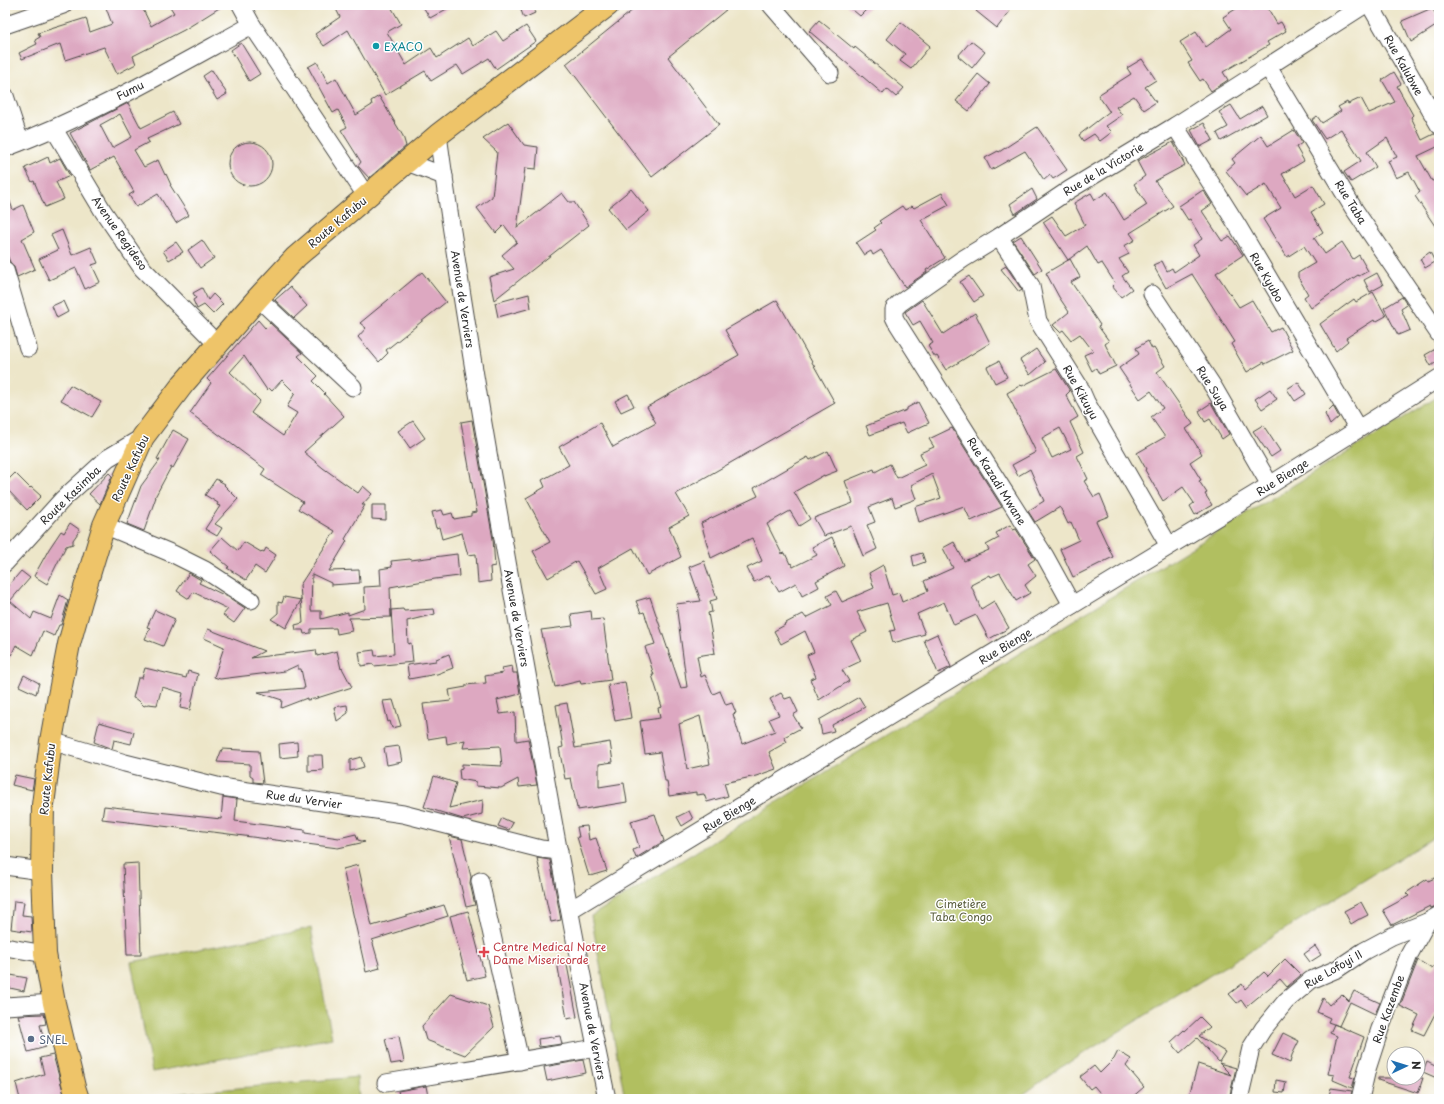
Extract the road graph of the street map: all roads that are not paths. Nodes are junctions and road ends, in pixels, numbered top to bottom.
1 (63, 5) edge
2 (241, 5) edge
3 (771, 5) edge
4 (1364, 5) edge
5 (1370, 5) edge
6 (607, 6) edge
7 (5, 25) edge
8 (252, 25) junction
9 (1268, 67) junction
10 (830, 73) dead end
11 (5, 96) edge
12 (1439, 125) edge
13 (1175, 126) junction
14 (54, 129) junction
15 (438, 135) junction
16 (13, 145) edge
17 (407, 162) junction
18 (444, 176) junction
19 (367, 197) junction
20 (999, 237) junction
21 (5, 270) edge
22 (1152, 294) dead end
23 (258, 298) junction
24 (1439, 334) edge
25 (217, 344) junction
26 (28, 348) dead end
27 (920, 358) joint
28 (1439, 378) edge
29 (353, 387) dead end
30 (1358, 429) junction
31 (143, 437) junction
32 (1270, 485) junction
33 (104, 525) junction
34 (1169, 546) junction
35 (5, 563) edge
36 (251, 600) dead end
37 (1072, 605) junction
38 (51, 741) junction
39 (559, 851) junction
40 (5, 866) edge
41 (42, 870) junction
42 (480, 881) dead end
43 (570, 910) junction
44 (1433, 919) edge
45 (5, 947) edge
46 (45, 954) junction
47 (54, 1004) junction
48 (5, 1006) edge
49 (596, 1048) junction
50 (520, 1061) junction
51 (386, 1084) dead end
52 (78, 1099) edge
53 (607, 1099) edge
54 (1239, 1099) edge
55 (1360, 1099) edge

1 - 7 street
2 - 8 street
3 - 10 street
4 - 9 street, Rue de la Victorie
5 - 12 street, Rue Kalubwe
6 - 15 main road, Route Kafubu
8 - 14 street, Fumu
8 - 19 street
9 - 13 street, Rue de la Victorie
9 - 24 street, Rue Taba
11 - 16 street
13 - 20 street, Rue de la Victorie
13 - 30 street, Rue Kyubo
14 - 16 street, Fumu
14 - 25 street, Avenue Regideso
15 - 17 main road, Route Kafubu
15 - 18 street, Avenue de Verviers
17 - 18 street
17 - 19 main road, Route Kafubu
18 - 39 street, Avenue de Verviers
19 - 23 main road, Route Kafubu
20 - 27 street, Rue de la Victorie
20 - 34 street, Rue Kikuyu
21 - 26 street
22 - 32 street, Rue Suya
23 - 25 main road, Route Kafubu
23 - 29 street
25 - 31 main road, Route Kafubu
27 - 37 street, Rue Kazadi Mwane
28 - 30 street, Rue Bienge
30 - 32 street, Rue Bienge
31 - 33 main road, Route Kafubu
31 - 35 street, Route Kasimba
32 - 34 street, Rue Bienge
33 - 36 street
33 - 38 main road, Route Kafubu
34 - 37 street, Rue Bienge
37 - 43 street, Rue Bienge
38 - 39 street, Rue du Vervier
38 - 41 main road, Route Kafubu
39 - 43 street, Avenue de Verviers
40 - 41 street
41 - 46 main road, Route Kafubu
42 - 50 street
43 - 49 street, Avenue de Verviers
44 - 54 street, Rue Lofoyi II
44 - 55 street, Rue Kazembe
45 - 46 street
46 - 47 main road, Route Kafubu
47 - 48 street
47 - 52 main road, Route Kafubu
49 - 50 street
49 - 53 street, Avenue de Verviers
50 - 51 street

